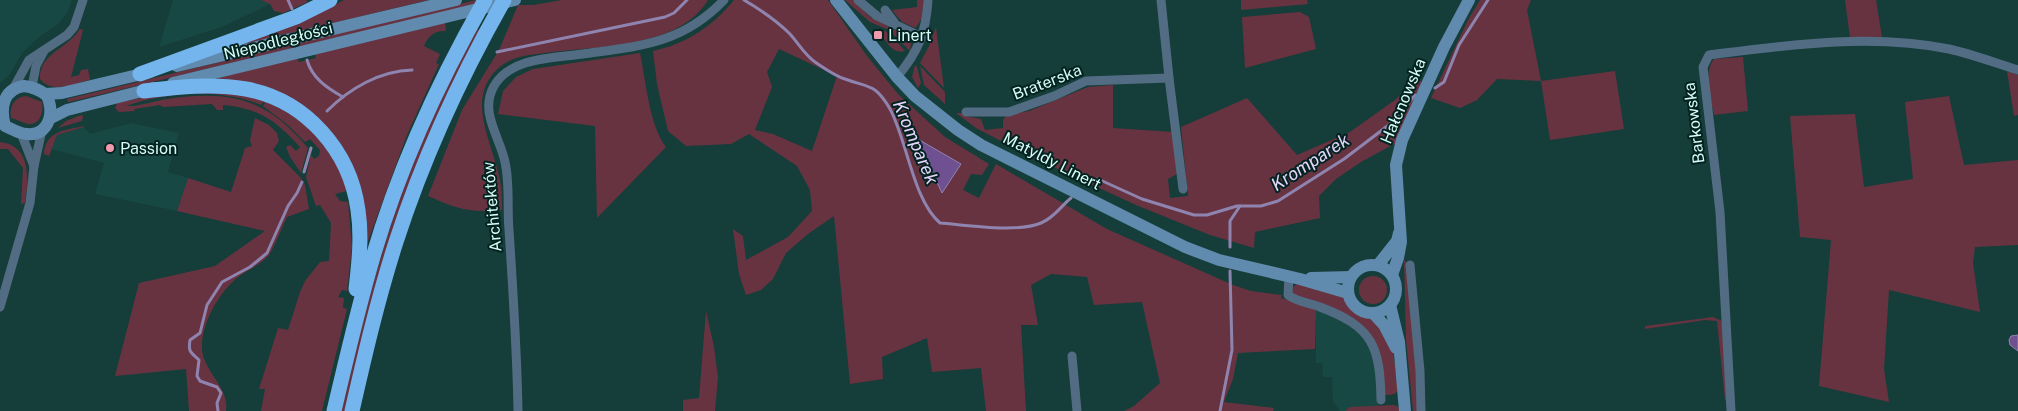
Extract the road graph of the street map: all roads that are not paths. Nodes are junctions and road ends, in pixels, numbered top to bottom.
1 (83, 0) edge
2 (330, 0) edge
3 (456, 0) edge
4 (484, 0) edge
5 (504, 0) edge
6 (515, 0) edge
7 (715, 0) edge
8 (724, 0) edge
9 (836, 0) edge
10 (858, 0) edge
11 (928, 0) edge
12 (1161, 0) edge
13 (1469, 0) edge
14 (885, 10) dead end
15 (709, 14) junction
16 (896, 24) junction
17 (922, 37) junction
18 (44, 51) junction
19 (2018, 70) edge
20 (140, 74) junction
21 (897, 77) junction
22 (1169, 78) junction
23 (32, 87) junction
24 (144, 91) junction
25 (45, 94) junction
26 (5, 97) edge
27 (966, 112) dead end
28 (51, 118) junction
29 (2, 126) edge
30 (42, 130) junction
31 (21, 134) junction
32 (34, 166) junction
33 (1183, 189) dead end
34 (1401, 221) junction
35 (1378, 265) junction
36 (1410, 265) dead end
37 (1392, 275) junction
38 (1351, 277) junction
39 (1294, 278) junction
40 (1348, 293) junction
41 (1390, 305) junction
42 (0, 307) edge
43 (1374, 313) junction
44 (350, 345) junction
45 (1399, 354) junction
46 (1072, 356) dead end
47 (1381, 400) dead end
48 (334, 411) edge
49 (352, 411) edge
50 (518, 411) edge
51 (1077, 411) edge
52 (1405, 411) edge
53 (1421, 411) edge
54 (1731, 411) edge

1 - 18 street
2 - 20 highway
3 - 20 street, Niepodległości
4 - 44 highway
5 - 49 highway
6 - 24 street, Niepodległości
7 - 15 street
8 - 15 street, Architektów
9 - 21 street, Matyldy Linert
10 - 16 street
11 - 17 street
12 - 22 street
13 - 34 street, Hałcnowska
14 - 16 street
15 - 50 street, Architektów
16 - 17 street
17 - 21 street
18 - 23 street
18 - 26 street
19 - 54 street, Barkowska
20 - 25 street, Niepodległości
21 - 39 street, Matyldy Linert
22 - 27 street, Braterska
22 - 33 street
23 - 25 street
23 - 26 street
24 - 28 street, Niepodległości
24 - 44 highway
25 - 28 street
26 - 29 street
28 - 30 street
29 - 31 street
30 - 31 street
30 - 32 street
31 - 32 street
32 - 42 street
34 - 35 street, Hałcnowska
34 - 37 street, Hałcnowska
35 - 37 street
35 - 38 street
36 - 53 street
37 - 41 street
38 - 39 street, Matyldy Linert
38 - 40 street
39 - 40 street, Matyldy Linert
39 - 47 street
40 - 43 street
41 - 43 street
41 - 45 street
43 - 45 street
44 - 48 highway
45 - 52 street
46 - 51 street

